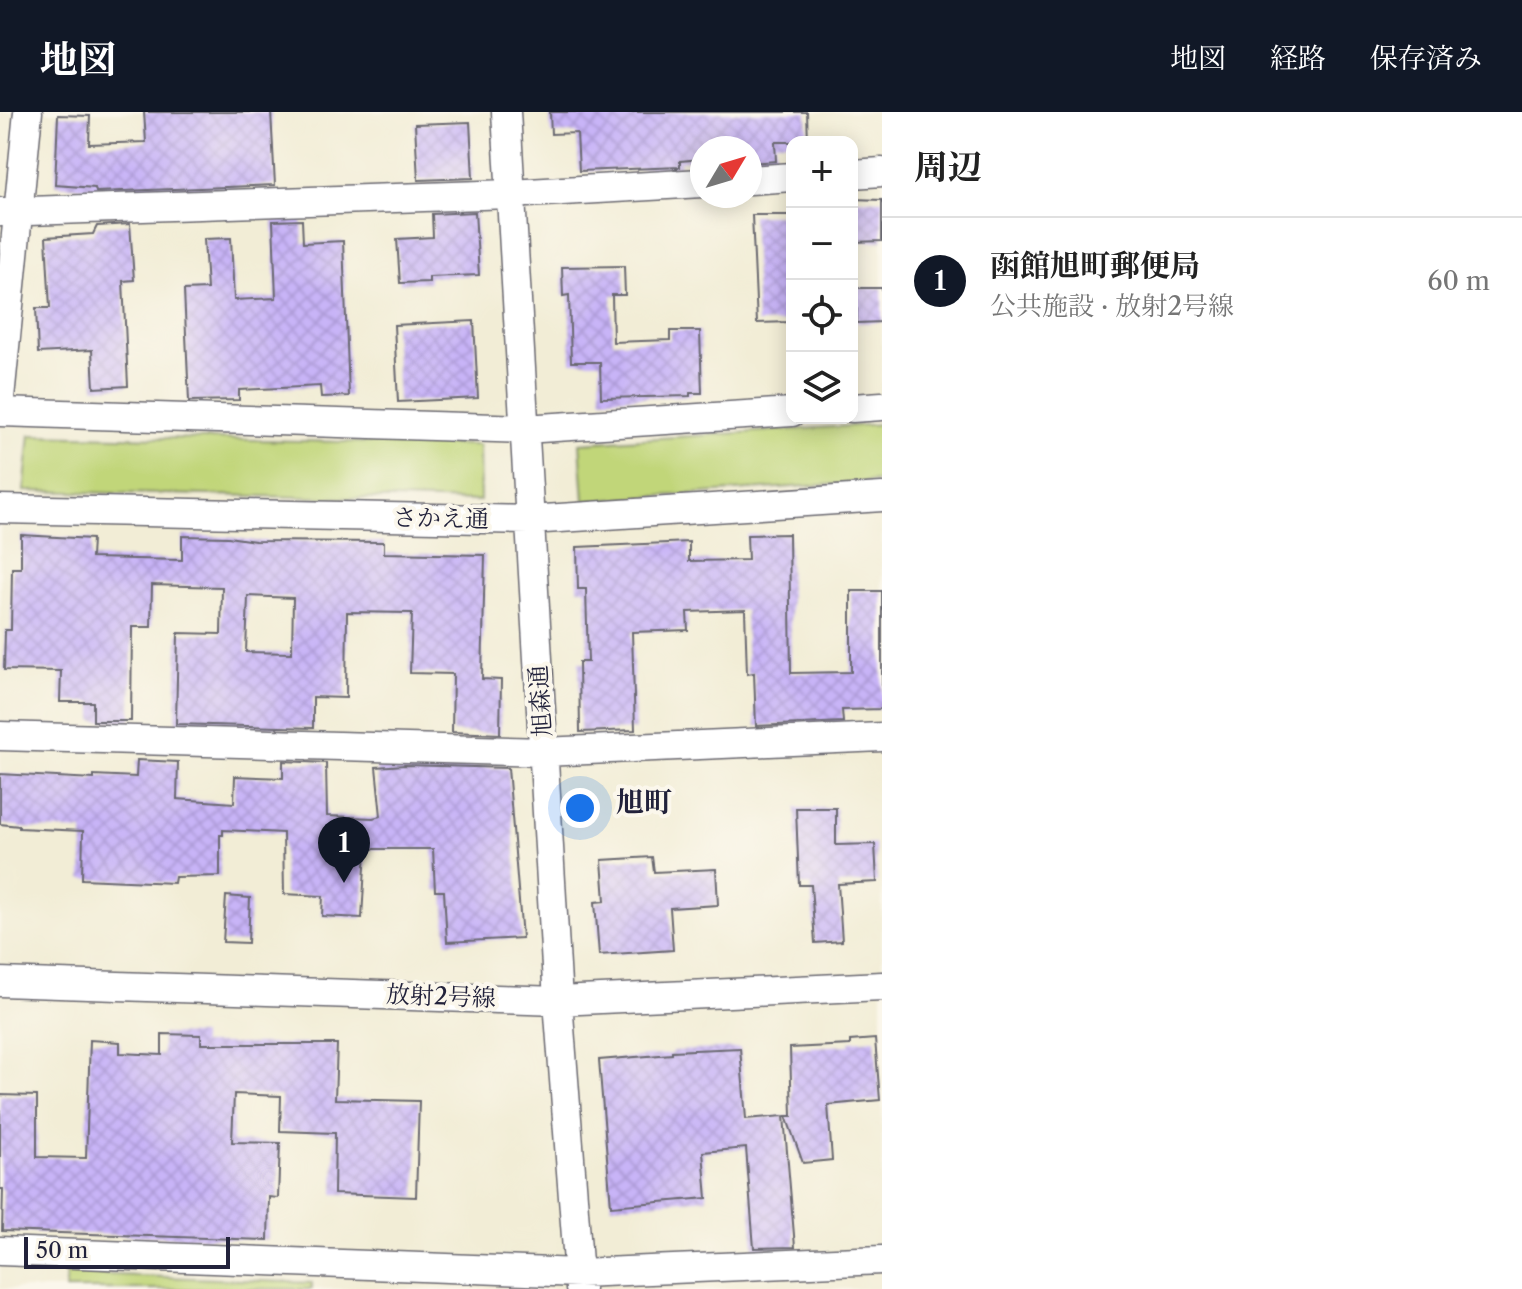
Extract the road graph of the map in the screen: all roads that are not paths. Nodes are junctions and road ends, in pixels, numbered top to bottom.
1 (28, 112) edge
2 (506, 112) edge
3 (882, 172) edge
4 (858, 174) edge
5 (786, 177) edge
6 (762, 179) edge
7 (690, 184) edge
8 (510, 194) junction
9 (9, 212) edge
10 (0, 398) edge
11 (882, 406) edge
12 (858, 408) edge
13 (0, 412) edge
14 (786, 412) edge
15 (524, 429) junction
16 (882, 497) edge
17 (0, 509) edge
18 (529, 520) junction
19 (0, 736) edge
20 (882, 737) edge
21 (543, 752) junction
22 (0, 982) edge
23 (882, 986) edge
24 (558, 1001) junction
25 (0, 1251) edge
26 (882, 1260) edge
27 (579, 1281) edge

1 - 9 street
2 - 8 street, 旭森通
3 - 4 street
5 - 6 street
7 - 8 street
8 - 9 street
8 - 15 street, 旭森通
9 - 10 street
11 - 12 street
13 - 15 street
14 - 15 street
15 - 18 street, 旭森通
16 - 18 street, さかえ通
17 - 18 street, さかえ通
18 - 21 street, 旭森通
19 - 21 street
20 - 21 street
21 - 24 street, 旭森通
22 - 24 street, 放射2号線
23 - 24 street, 放射2号線
24 - 27 street, 旭森通
25 - 27 street
26 - 27 street

